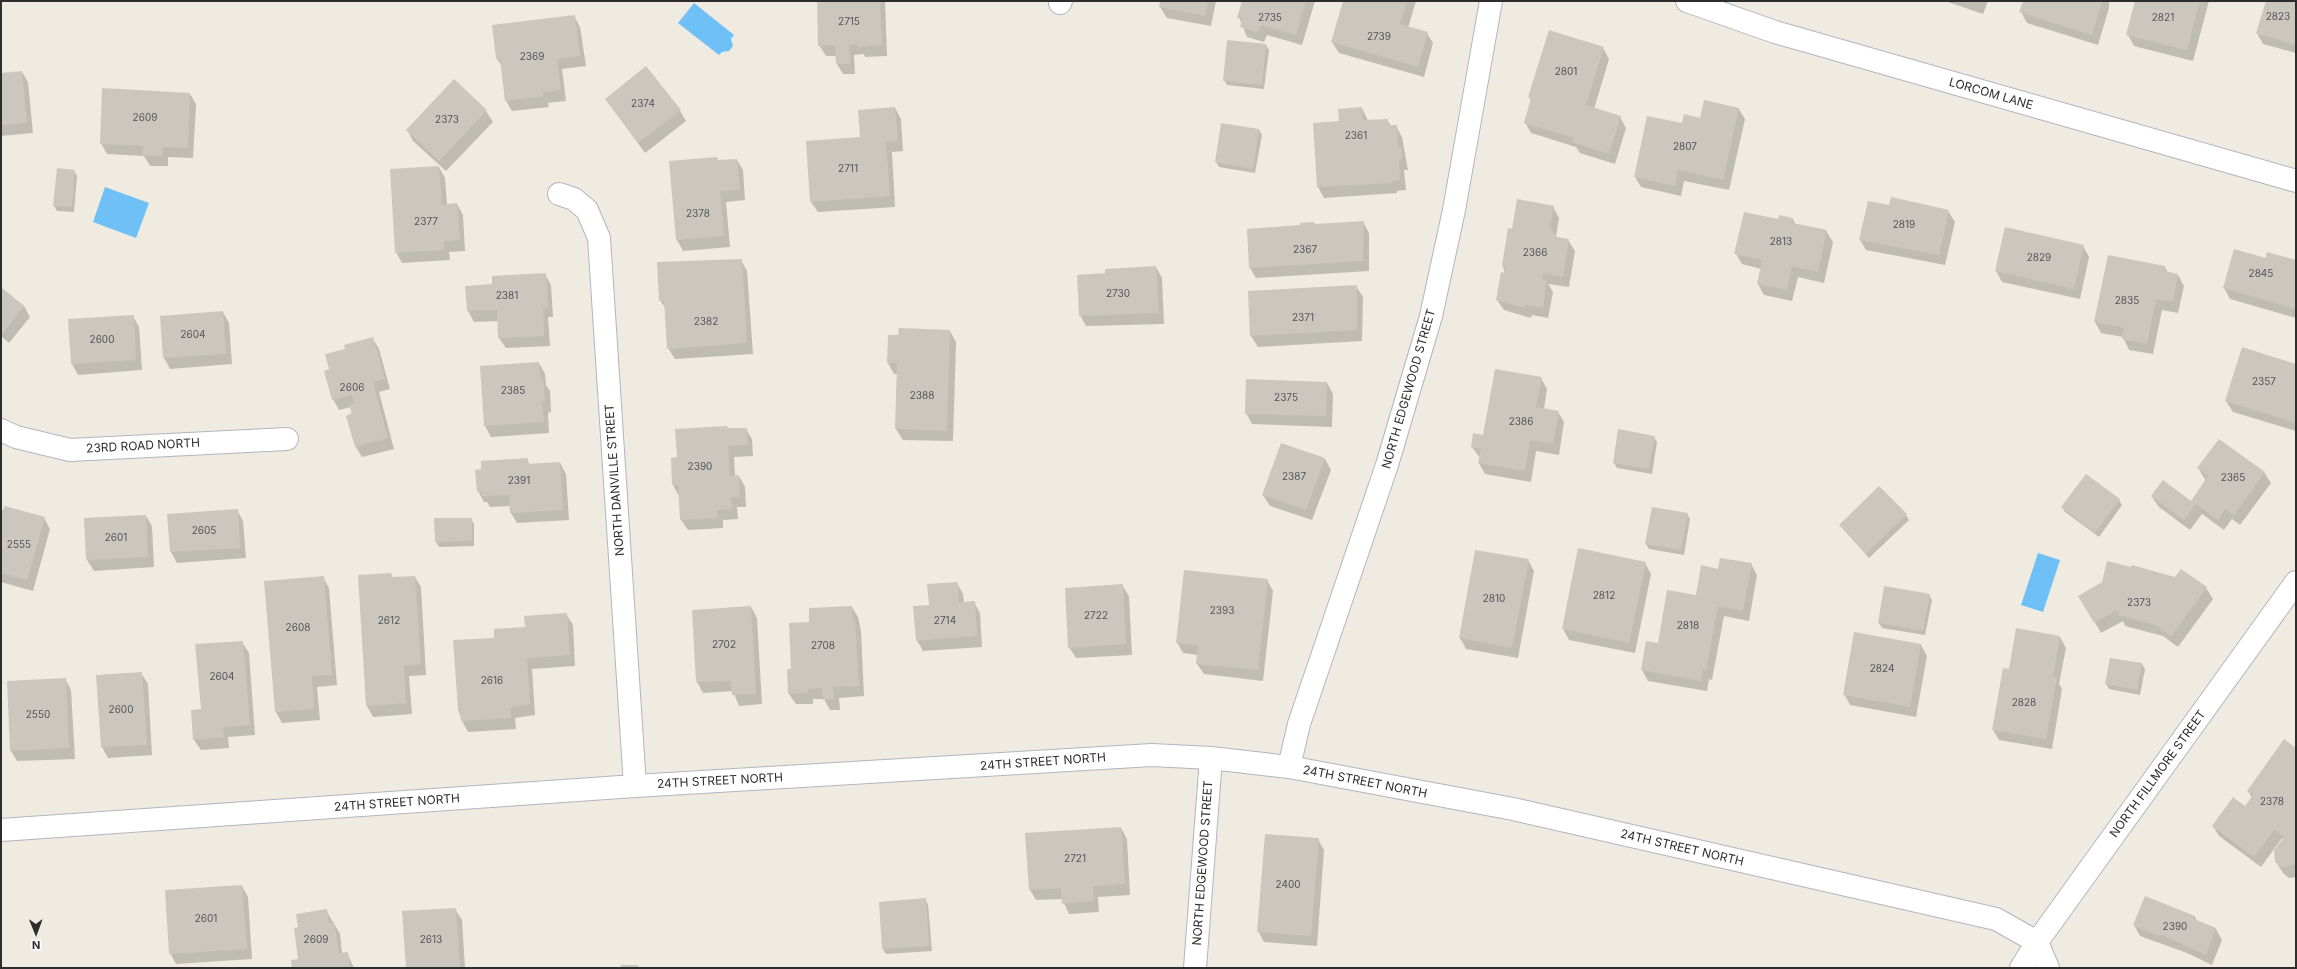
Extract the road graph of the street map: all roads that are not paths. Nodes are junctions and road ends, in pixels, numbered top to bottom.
1 (1491, 1) edge
2 (1688, 1) edge
3 (2296, 181) edge
4 (559, 194) dead end
5 (1, 430) edge
6 (287, 439) dead end
7 (2296, 582) edge
8 (1211, 758) junction
9 (1289, 768) junction
10 (635, 786) junction
11 (1, 830) edge
12 (2036, 942) junction
13 (1195, 968) edge
14 (2021, 968) edge
15 (2048, 968) edge

1 - 9 street, NORTH EDGEWOOD STREET
2 - 3 street, LORCOM LANE
4 - 10 street, NORTH DANVILLE STREET
5 - 6 street, 23RD ROAD NORTH
7 - 12 street, NORTH FILLMORE STREET
8 - 9 street, 24TH STREET NORTH
8 - 10 street, 24TH STREET NORTH
8 - 13 street, NORTH EDGEWOOD STREET
9 - 12 street, 24TH STREET NORTH
10 - 11 street, 24TH STREET NORTH
12 - 14 street, NORTH FILLMORE STREET
12 - 15 street

